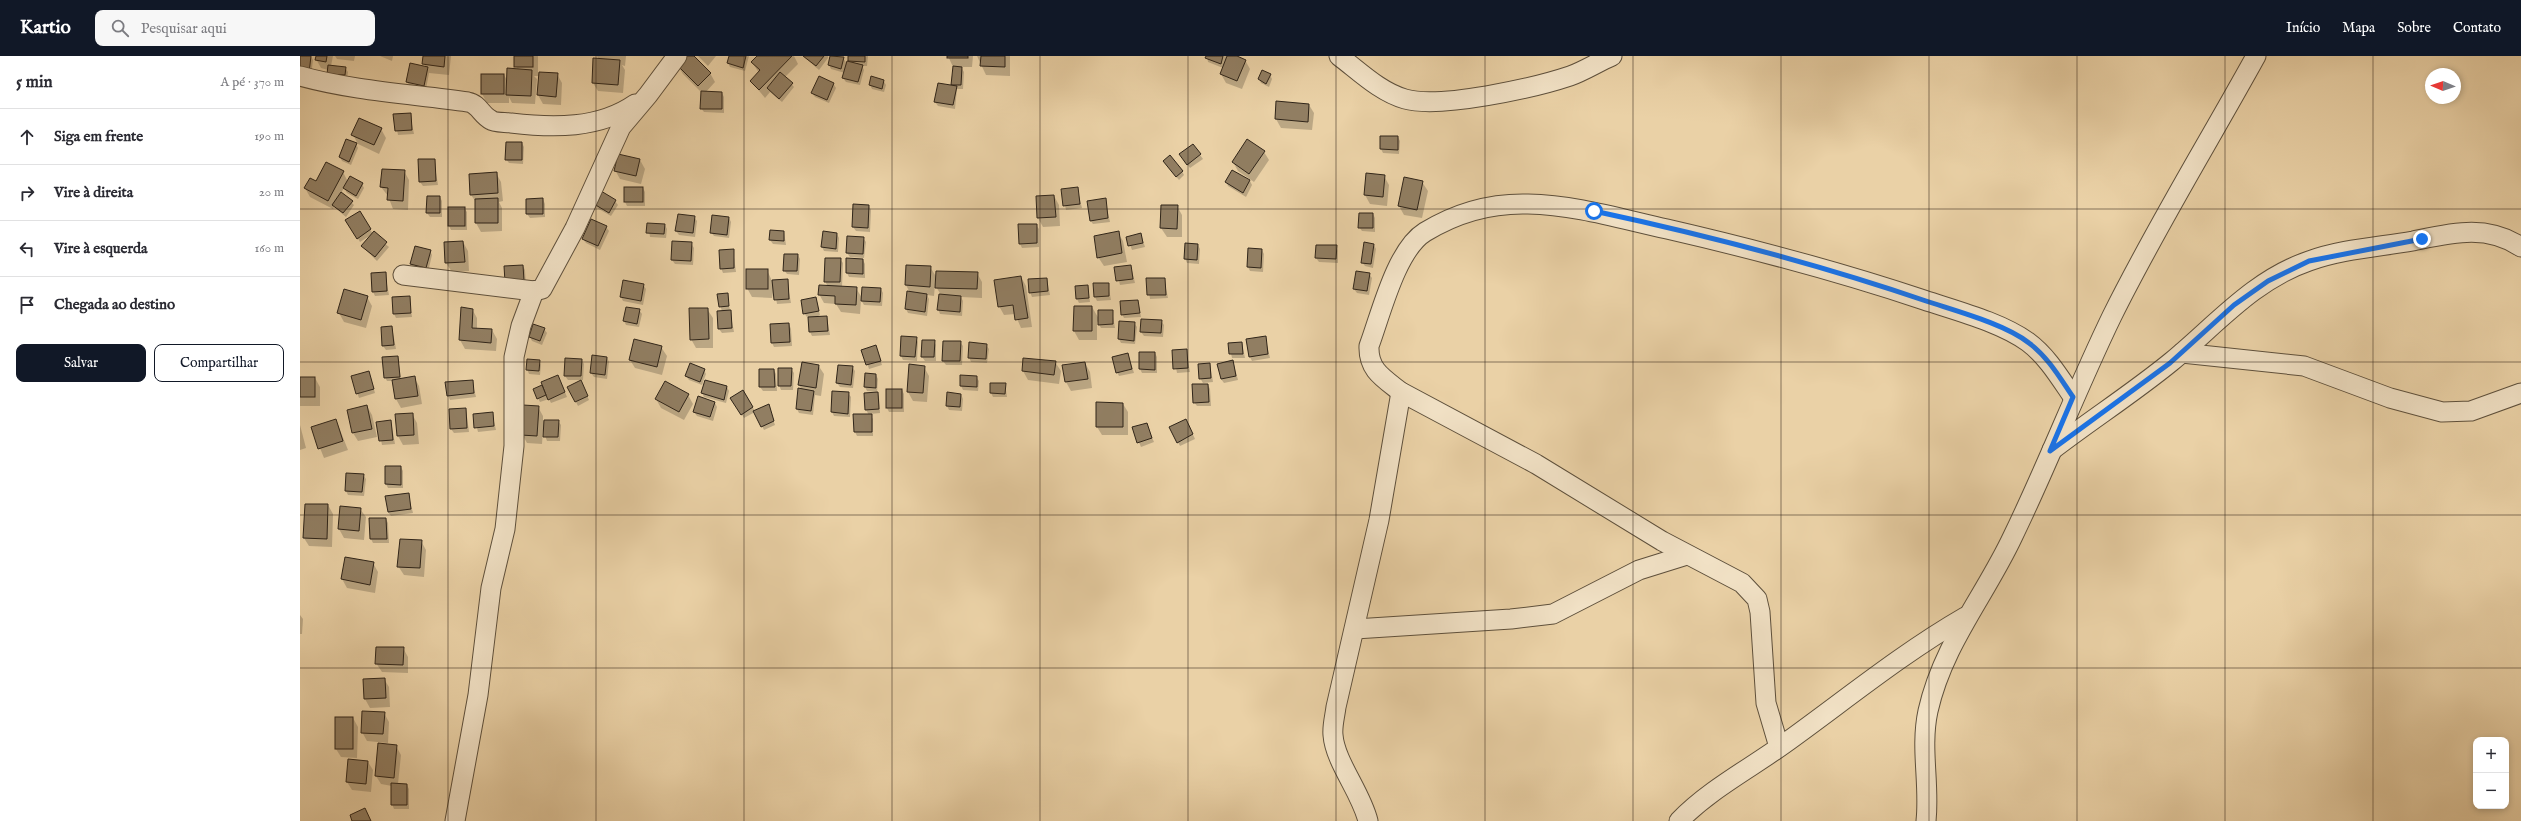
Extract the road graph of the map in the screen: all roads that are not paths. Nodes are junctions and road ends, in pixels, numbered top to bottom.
1 (676, 56) edge
2 (1339, 56) edge
3 (1612, 56) edge
4 (2256, 56) edge
5 (300, 76) edge
6 (648, 95) junction
7 (2521, 247) edge
8 (403, 275) dead end
9 (534, 291) junction
10 (2182, 353) junction
11 (1401, 392) junction
12 (2521, 393) edge
13 (2073, 397) junction
14 (2050, 451) junction
15 (1687, 555) junction
16 (1966, 616) junction
17 (1355, 629) junction
18 (1779, 747) junction
19 (455, 821) edge
20 (1368, 821) edge
21 (1679, 821) edge
22 (1926, 821) edge

1 - 6 street
2 - 3 street
4 - 13 street
5 - 6 street
6 - 9 street
7 - 10 street
8 - 9 street
9 - 19 street
10 - 12 street
10 - 14 street
11 - 13 street
11 - 15 street
11 - 17 street
13 - 14 street
14 - 16 street
15 - 17 street
15 - 18 street
16 - 18 street
16 - 22 street
17 - 20 street
18 - 21 street

